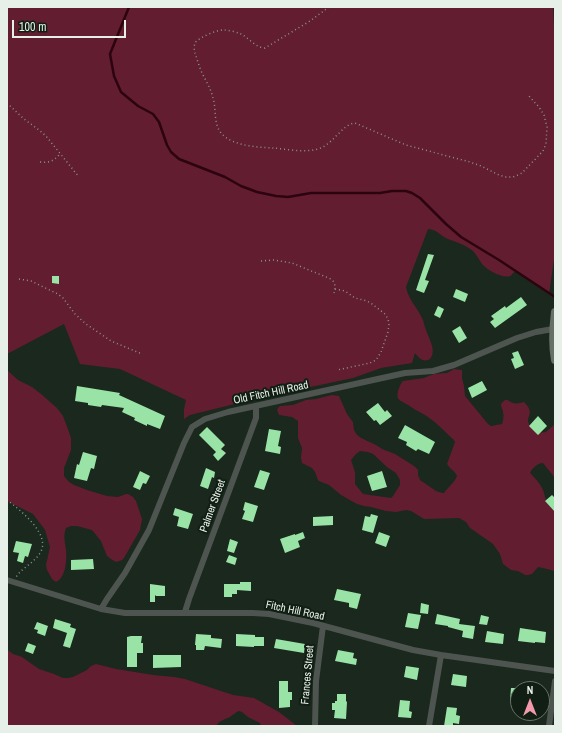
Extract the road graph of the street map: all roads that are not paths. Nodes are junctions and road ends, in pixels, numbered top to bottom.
1 (555, 312) edge
2 (553, 330) junction
3 (555, 360) edge
4 (256, 406) junction
5 (10, 581) edge
6 (101, 609) junction
7 (186, 612) junction
8 (323, 626) junction
9 (441, 656) junction
10 (555, 671) edge
11 (555, 681) edge
12 (315, 726) edge
13 (429, 726) edge
14 (549, 726) edge

1 - 2 main road
2 - 3 main road
2 - 4 street, Old Fitch Hill Road
4 - 6 street, Old Fitch Hill Road
4 - 7 street, Palmer Street
5 - 6 street, Fitch Hill Road
6 - 7 street, Fitch Hill Road
7 - 8 street, Fitch Hill Road
8 - 9 street, Fitch Hill Road
8 - 12 street, Frances Street
9 - 10 street, Fitch Hill Road
9 - 13 street
11 - 14 street

